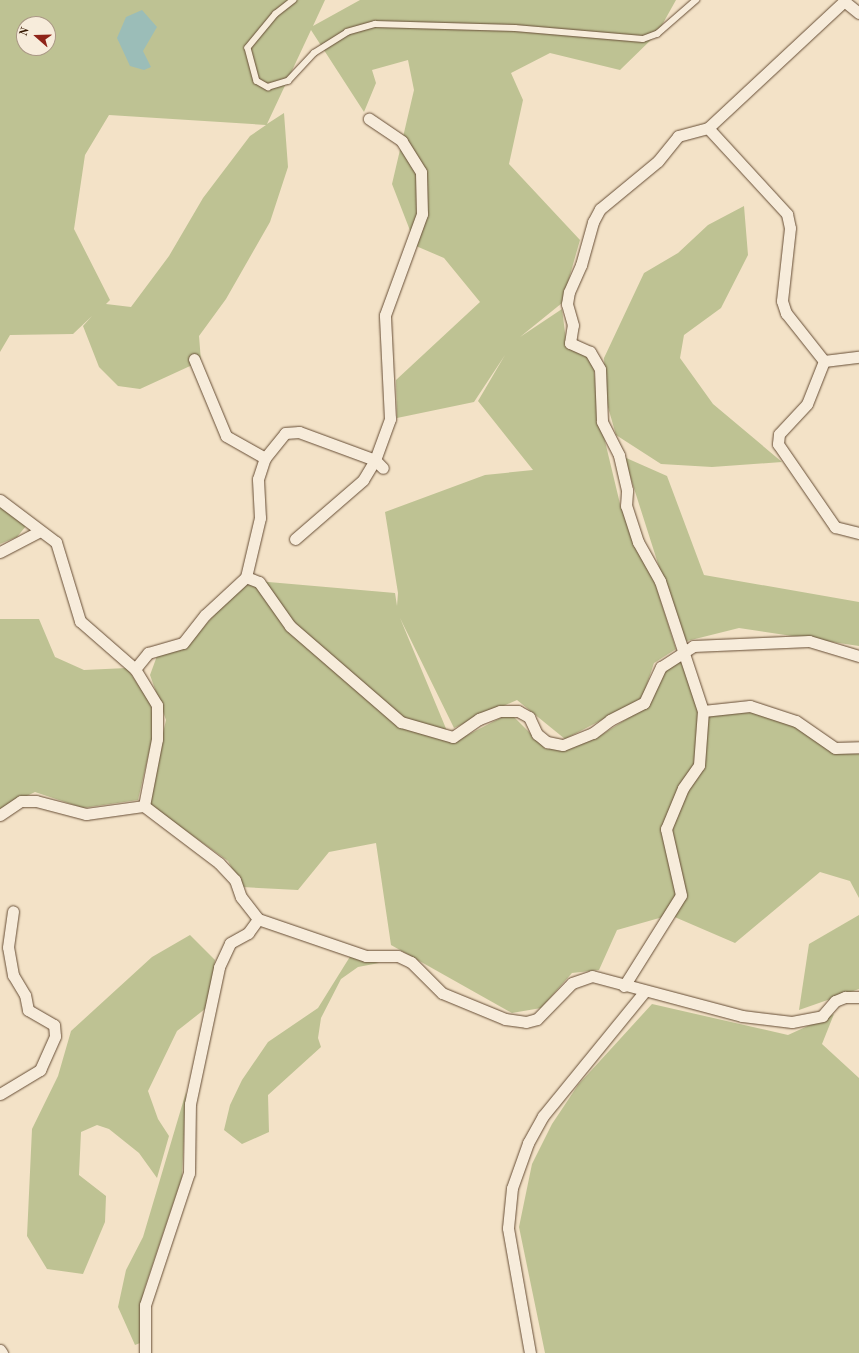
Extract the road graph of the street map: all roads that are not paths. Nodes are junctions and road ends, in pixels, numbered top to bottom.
1 (294, 0) edge
2 (696, 0) edge
3 (859, 13) edge
4 (369, 119) dead end
5 (708, 128) junction
6 (859, 357) edge
7 (194, 359) dead end
8 (824, 361) junction
9 (265, 458) junction
10 (375, 460) junction
11 (383, 468) dead end
12 (0, 500) edge
13 (40, 531) junction
14 (859, 533) edge
15 (295, 539) dead end
16 (0, 552) edge
17 (246, 578) junction
18 (682, 651) junction
19 (859, 656) edge
20 (135, 669) junction
21 (703, 711) junction
22 (859, 747) edge
23 (144, 806) junction
24 (0, 815) edge
25 (13, 911) dead end
26 (258, 919) junction
27 (624, 986) junction
28 (645, 991) junction
29 (859, 997) edge
30 (0, 1094) edge
31 (0, 1350) edge
32 (2, 1353) edge
33 (145, 1353) edge
34 (530, 1353) edge

1 - 2 lane
3 - 5 street
4 - 10 street
5 - 8 street
5 - 18 street
6 - 8 street
7 - 9 street
8 - 14 street
9 - 10 street
9 - 17 street
10 - 11 street
10 - 15 street
12 - 13 street
13 - 16 street
13 - 20 street
17 - 18 street
17 - 20 street
18 - 19 street
18 - 21 street
20 - 23 street
21 - 22 street
21 - 27 street
23 - 24 street
23 - 26 street
25 - 30 street
26 - 27 street
26 - 33 street
27 - 28 street
28 - 29 street
28 - 34 street
31 - 32 street

